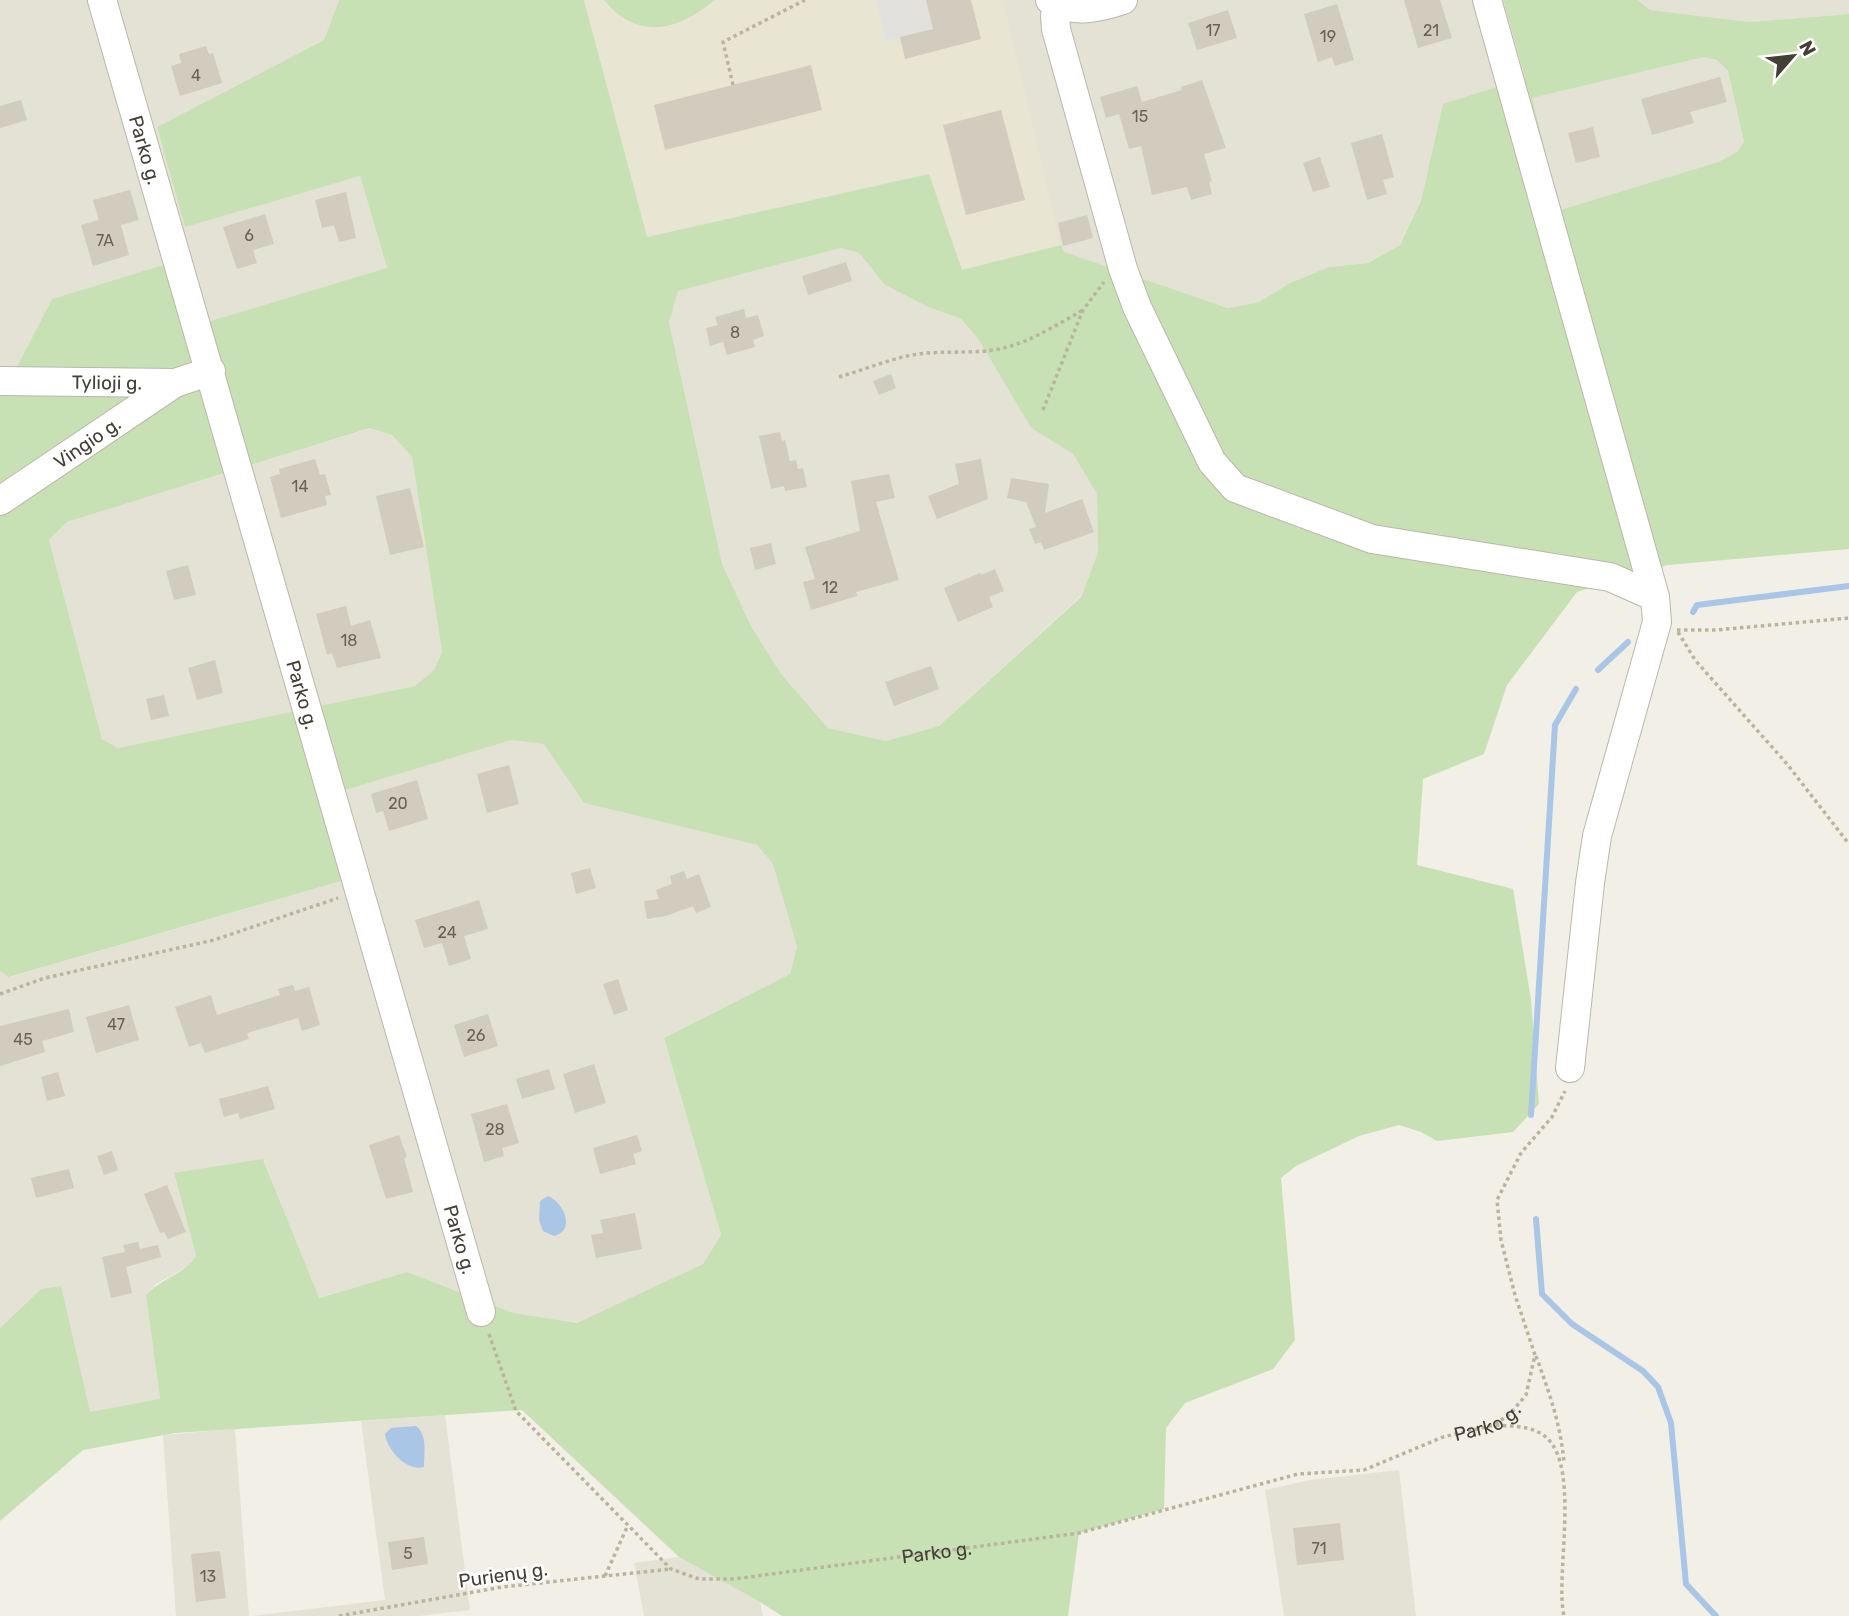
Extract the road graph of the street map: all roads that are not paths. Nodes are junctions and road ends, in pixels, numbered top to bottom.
1 (102, 0) edge
2 (1123, 0) edge
3 (1487, 0) edge
4 (1054, 3) edge
5 (211, 372) junction
6 (0, 381) edge
7 (175, 383) junction
8 (0, 500) edge
9 (1663, 616) junction
10 (1570, 1068) road end
11 (481, 1312) road end

1 - 5 street, Parko g.
2 - 4 street
3 - 9 street
4 - 9 street
5 - 7 street, Tylioji g.
5 - 11 street, Parko g.
6 - 7 street, Tylioji g.
7 - 8 street, Vingio g.
9 - 10 street

